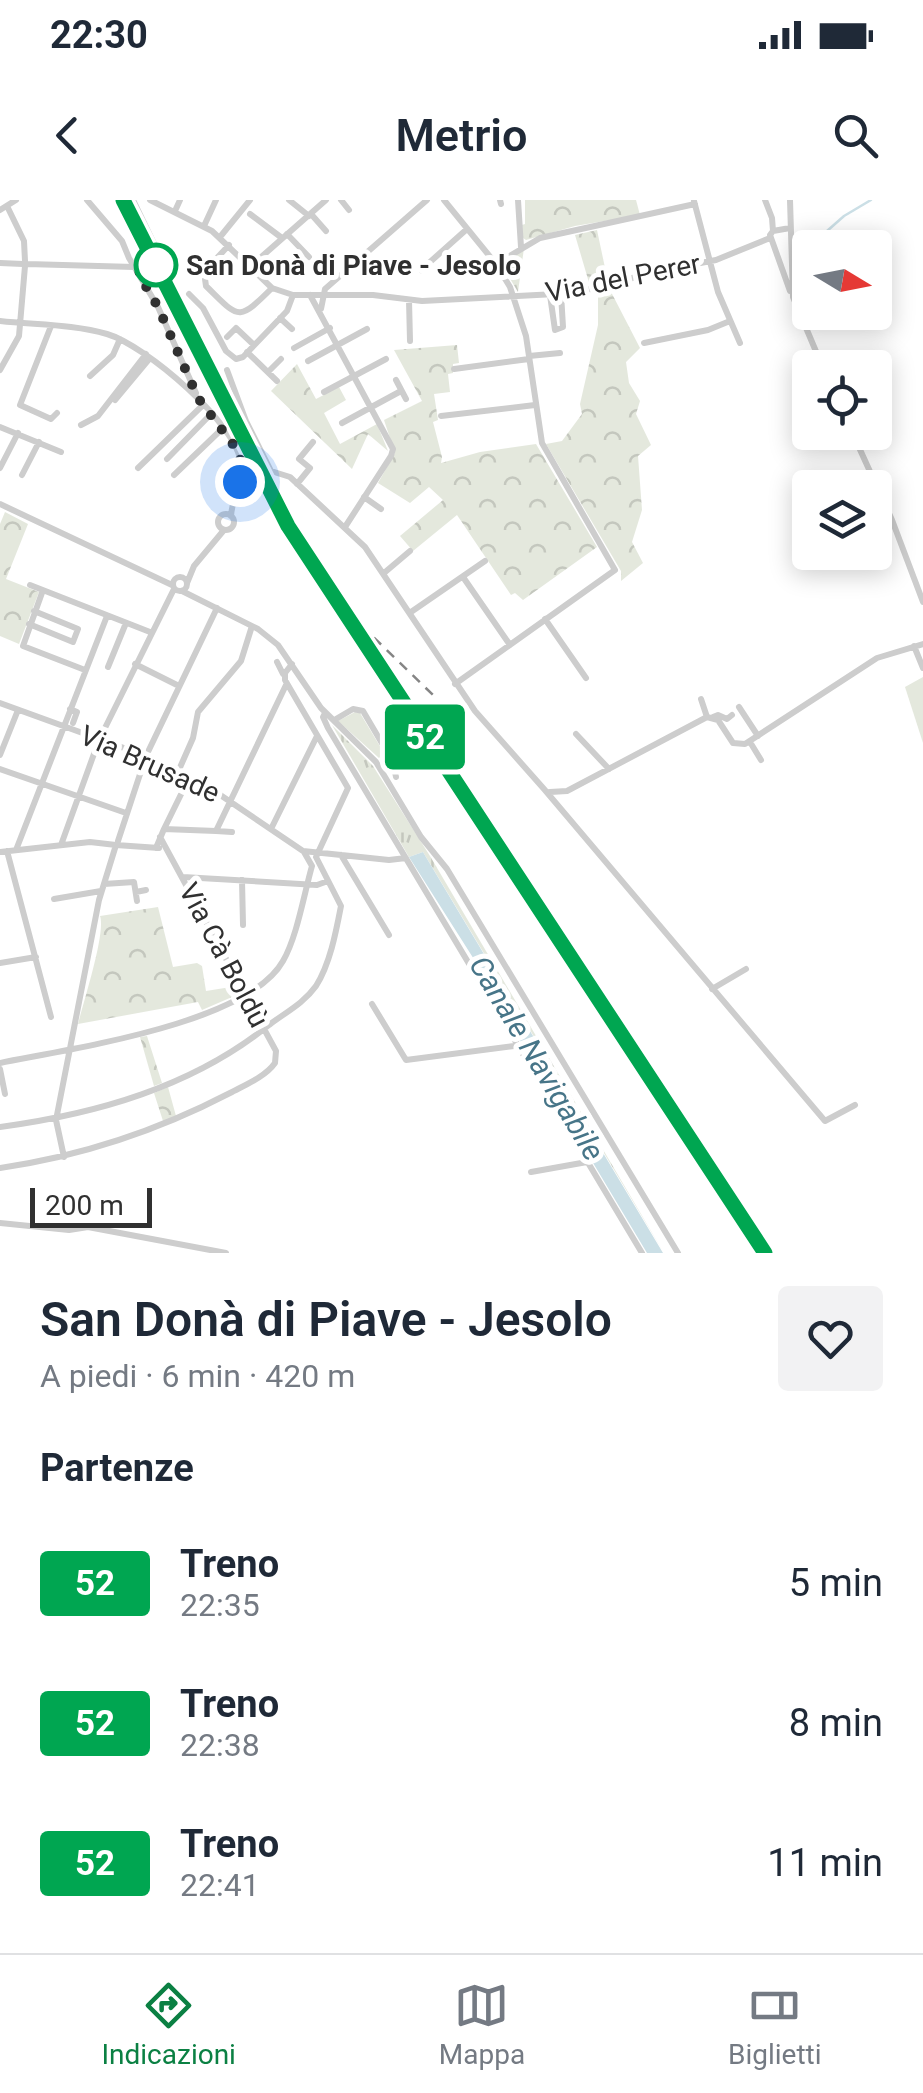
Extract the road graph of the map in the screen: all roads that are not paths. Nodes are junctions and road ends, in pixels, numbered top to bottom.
1 (16, 200) edge
2 (87, 200) edge
3 (133, 200) edge
4 (150, 200) edge
5 (180, 200) edge
6 (216, 200) edge
7 (250, 200) edge
8 (326, 200) edge
9 (341, 200) edge
10 (427, 200) edge
11 (444, 200) edge
12 (518, 200) edge
13 (765, 200) edge
14 (790, 200) edge
15 (295, 202) edge
16 (694, 202) edge
17 (3, 208) edge
18 (350, 210) dead end
19 (175, 211) junction
20 (250, 214) dead end
21 (310, 215) junction
22 (204, 226) junction
23 (466, 229) junction
24 (326, 231) dead end
25 (777, 232) junction
26 (284, 236) junction
27 (220, 237) junction
28 (230, 245) junction
29 (521, 246) junction
30 (309, 257) dead end
31 (165, 258) dead end
32 (710, 262) junction
33 (0, 263) edge
34 (25, 264) junction
35 (496, 264) junction
36 (134, 266) junction
37 (250, 266) junction
38 (421, 270) dead end
39 (272, 288) junction
40 (792, 288) edge
41 (792, 293) edge
42 (188, 294) dead end
43 (550, 294) junction
44 (561, 294) junction
45 (293, 295) junction
46 (310, 295) junction
47 (323, 296) junction
48 (513, 296) junction
49 (409, 300) junction
50 (321, 310) junction
51 (280, 318) junction
52 (0, 321) edge
53 (730, 321) junction
54 (21, 324) junction
55 (50, 326) junction
56 (330, 328) junction
57 (292, 329) dead end
58 (366, 330) dead end
59 (227, 337) dead end
60 (120, 339) junction
61 (410, 341) dead end
62 (644, 342) dead end
63 (740, 343) dead end
64 (254, 345) junction
65 (338, 345) junction
66 (294, 348) dead end
67 (247, 352) junction
68 (560, 352) dead end
69 (148, 356) junction
70 (529, 358) junction
71 (281, 359) dead end
72 (386, 359) dead end
73 (308, 361) dead end
74 (454, 369) dead end
75 (0, 370) edge
76 (227, 370) dead end
77 (268, 372) junction
78 (355, 375) junction
79 (90, 376) dead end
80 (396, 380) dead end
81 (278, 381) dead end
82 (324, 392) dead end
83 (198, 398) junction
84 (535, 404) junction
85 (372, 406) junction
86 (108, 408) dead end
87 (57, 413) dead end
88 (211, 414) junction
89 (440, 416) dead end
90 (342, 423) dead end
91 (81, 425) dead end
92 (0, 426) edge
93 (222, 428) junction
94 (18, 433) junction
95 (38, 442) junction
96 (313, 442) dead end
97 (860, 450) edge
98 (60, 452) dead end
99 (167, 459) dead end
100 (0, 468) edge
101 (138, 468) dead end
102 (22, 474) dead end
103 (174, 475) dead end
104 (297, 484) junction
105 (364, 498) junction
106 (0, 504) edge
107 (381, 508) dead end
108 (228, 516) junction
109 (345, 527) junction
110 (221, 529) junction
111 (410, 551) dead end
112 (485, 561) dead end
113 (384, 573) junction
114 (463, 576) junction
115 (179, 584) junction
116 (30, 585) dead end
117 (43, 590) junction
118 (923, 602) edge
119 (217, 608) junction
120 (34, 611) junction
121 (411, 612) junction
122 (107, 616) junction
123 (545, 620) junction
124 (126, 623) junction
125 (29, 624) junction
126 (252, 626) junction
127 (150, 632) junction
128 (923, 644) edge
129 (510, 645) junction
130 (914, 646) junction
131 (277, 662) dead end
132 (135, 664) junction
133 (292, 664) junction
134 (108, 667) dead end
135 (923, 668) edge
136 (85, 670) junction
137 (586, 678) dead end
138 (286, 679) junction
139 (455, 684) junction
140 (179, 686) junction
141 (701, 699) dead end
142 (0, 703) edge
143 (739, 706) dead end
144 (70, 709) junction
145 (18, 710) junction
146 (326, 713) junction
147 (732, 715) dead end
148 (710, 718) junction
149 (334, 720) junction
150 (72, 723) dead end
151 (63, 726) junction
152 (576, 734) dead end
153 (317, 735) junction
154 (758, 736) junction
155 (99, 740) junction
156 (750, 742) junction
157 (388, 754) junction
158 (0, 755) edge
159 (146, 756) junction
160 (761, 760) dead end
161 (376, 762) junction
162 (0, 769) edge
163 (609, 769) junction
164 (178, 772) junction
165 (396, 777) dead end
166 (189, 778) junction
167 (41, 784) junction
168 (544, 788) junction
169 (78, 796) junction
170 (231, 800) junction
171 (126, 813) junction
172 (271, 829) junction
173 (216, 832) junction
174 (232, 832) dead end
175 (162, 833) junction
176 (118, 843) junction
177 (62, 845) junction
178 (156, 848) junction
179 (167, 850) junction
180 (8, 851) edge
181 (304, 852) junction
182 (318, 854) junction
183 (341, 855) junction
184 (406, 858) junction
185 (312, 868) junction
186 (321, 869) junction
187 (182, 876) junction
188 (242, 880) junction
189 (328, 881) junction
190 (306, 884) junction
191 (103, 888) junction
192 (146, 890) dead end
193 (54, 899) dead end
194 (243, 925) dead end
195 (389, 935) dead end
196 (36, 956) junction
197 (0, 963) edge
198 (746, 970) dead end
199 (712, 989) junction
200 (245, 993) junction
201 (372, 1004) dead end
202 (500, 1015) junction
203 (52, 1017) dead end
204 (264, 1029) junction
205 (514, 1046) junction
206 (69, 1049) junction
207 (523, 1054) junction
208 (0, 1066) edge
209 (4, 1094) dead end
210 (855, 1105) dead end
211 (56, 1120) junction
212 (0, 1127) edge
213 (64, 1156) junction
214 (588, 1162) junction
215 (0, 1168) edge
216 (532, 1172) dead end
217 (0, 1223) edge
218 (226, 1253) edge
219 (642, 1253) edge
220 (678, 1253) edge

1 - 17 street
2 - 36 street
3 - 31 street
4 - 19 street, Via del Perer
5 - 19 street
6 - 22 street
7 - 27 street
8 - 21 street
9 - 18 street
10 - 47 street
11 - 23 street
12 - 29 street
13 - 25 street
14 - 25 street
15 - 21 street
16 - 29 street
16 - 32 street
17 - 34 street
19 - 22 street, Via del Perer
20 - 26 street
21 - 24 street
21 - 26 street
22 - 27 street, Via del Perer
23 - 35 street
23 - 38 street
25 - 32 street, Via del Perer
25 - 40 street
25 - 41 street
26 - 30 street
26 - 37 street
27 - 28 street, Via del Perer
28 - 37 street, Via del Perer
28 - 39 street
29 - 35 street
32 - 44 street, Via del Perer
32 - 53 street
33 - 34 street
34 - 36 street
34 - 54 street
35 - 48 street
36 - 83 street
37 - 39 street, Via del Perer
39 - 45 street, Via del Perer
42 - 67 street
43 - 44 street, Via del Perer
43 - 44 street
43 - 48 street, Via del Perer
45 - 46 street, Via del Perer
45 - 51 street
46 - 47 street, Via del Perer
46 - 50 street
47 - 49 street, Via del Perer
47 - 50 street
48 - 49 street, Via del Perer
48 - 70 street
49 - 61 street
50 - 56 street
51 - 57 street
51 - 64 street
52 - 54 street
53 - 62 street
53 - 63 street
54 - 55 street
54 - 75 street
55 - 60 street
55 - 87 street
56 - 65 street
56 - 66 street
58 - 65 street
59 - 64 street
60 - 69 street
60 - 79 street
64 - 67 street
65 - 73 street
65 - 78 street
67 - 77 street
68 - 70 street
69 - 83 street
69 - 86 street
69 - 91 street
70 - 74 street
70 - 84 street
71 - 77 street
72 - 78 street
76 - 104 street
77 - 81 street
78 - 82 street
78 - 85 street
80 - 85 street
83 - 88 street
83 - 101 street
84 - 89 street
84 - 123 street
85 - 90 street
85 - 105 street
88 - 93 street
88 - 99 street
92 - 94 street
93 - 103 street
93 - 108 street
94 - 95 street
94 - 100 street
95 - 98 street
95 - 102 street
96 - 104 street
97 - 118 street
104 - 109 street
105 - 107 street
105 - 109 street
106 - 115 street
108 - 110 street
108 - 110 street
109 - 113 street
110 - 115 street
111 - 113 street
112 - 114 street
113 - 121 street
114 - 121 street
114 - 129 street
115 - 119 street
115 - 127 street
116 - 117 street
117 - 120 street
117 - 122 street
119 - 126 street
119 - 140 street
120 - 125 street
120 - 125 street
121 - 139 street
122 - 124 street
122 - 136 street
123 - 129 street
123 - 137 street
124 - 127 street
124 - 134 street
125 - 136 street
126 - 133 street
126 - 164 street
127 - 132 street
128 - 130 street
129 - 139 street
130 - 135 street
130 - 154 street
131 - 138 street
132 - 140 street
132 - 155 street
133 - 138 street
133 - 146 street
136 - 144 street
138 - 153 street
138 - 170 street
139 - 168 street
140 - 159 street
141 - 148 street
142 - 145 street, Via Brusade
143 - 154 street
144 - 150 street
144 - 151 street
145 - 151 street, Via Brusade
145 - 158 street
146 - 149 street
146 - 184 street
147 - 148 street
148 - 156 street
148 - 163 street
149 - 157 street
149 - 161 street
151 - 155 street, Via Brusade
151 - 167 street
152 - 163 street
153 - 172 street
153 - 182 street
154 - 156 street
155 - 159 street, Via Brusade
155 - 169 street
156 - 160 street
157 - 161 street
157 - 165 street
159 - 164 street, Via Brusade
159 - 171 street
161 - 220 street
162 - 167 street
163 - 168 street
164 - 166 street, Via Brusade
166 - 170 street, Via Brusade
166 - 175 street
167 - 169 street
167 - 180 street
168 - 199 street
169 - 171 street
169 - 177 street
170 - 172 street, Via Brusade
170 - 173 street
171 - 176 street
172 - 181 street, Via Brusade
173 - 174 street
173 - 175 street
175 - 178 street
175 - 179 street, Via Cà Boldù
176 - 177 street, Via Cà Boldù
176 - 178 street, Via Cà Boldù
176 - 191 street
177 - 180 street, Via Cà Boldù
178 - 179 street, Via Cà Boldù
179 - 187 street, Via Cà Boldù
180 - 196 street
181 - 182 street, Via Brusade
181 - 185 street
182 - 183 street, Via Brusade
182 - 186 street
183 - 184 street, Via Brusade
183 - 195 street
184 - 202 street
185 - 186 street
185 - 190 street
186 - 189 street
187 - 188 street
187 - 200 street, Via Cà Boldù
188 - 190 street
188 - 194 street
189 - 190 street
189 - 204 street
190 - 200 street
191 - 192 street
191 - 193 street
191 - 206 street
196 - 197 street
196 - 203 street
198 - 199 street
199 - 210 street
200 - 204 street, Via Cà Boldù
200 - 206 street
201 - 205 street
202 - 205 street
202 - 207 street
204 - 211 street
204 - 213 street, Via Cà Boldù
205 - 207 street
206 - 208 street
206 - 211 street
207 - 214 street
208 - 209 street
211 - 212 street
211 - 213 street
213 - 215 street, Via Cà Boldù
214 - 216 street
214 - 219 street
217 - 218 street

